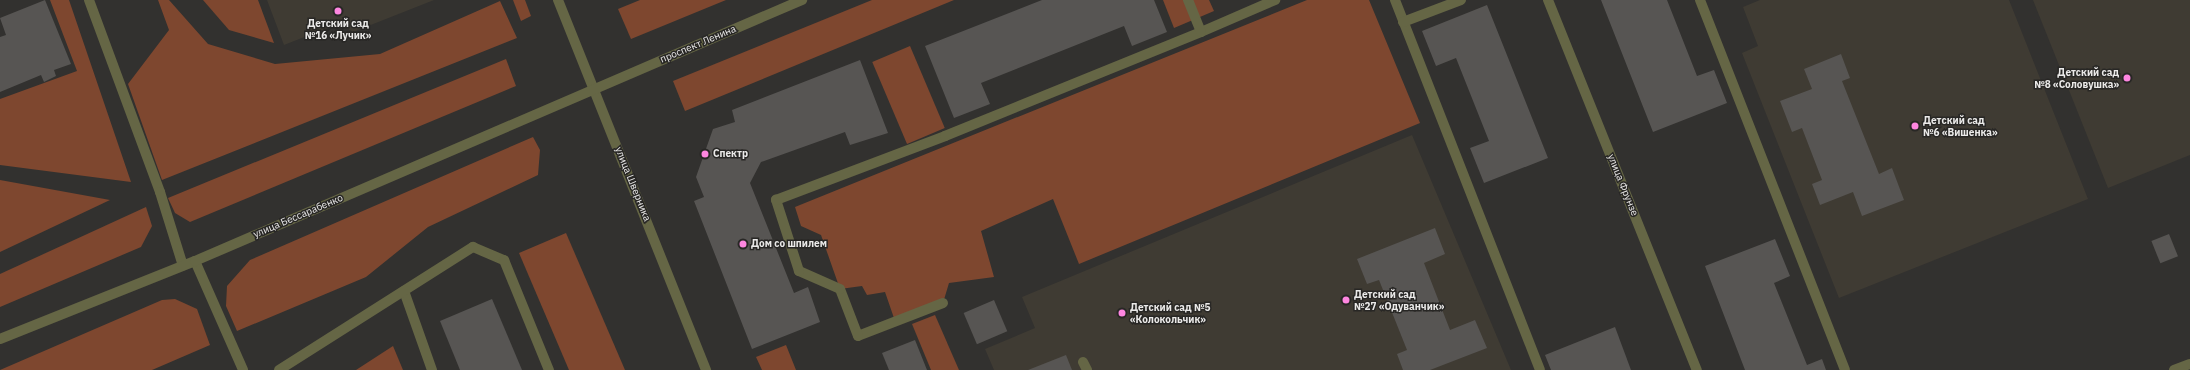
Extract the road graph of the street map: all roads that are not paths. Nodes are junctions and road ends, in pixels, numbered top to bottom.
1 (89, 0) edge
2 (558, 0) edge
3 (802, 0) edge
4 (1188, 0) edge
5 (1275, 0) edge
6 (1395, 0) edge
7 (1461, 0) edge
8 (1548, 0) edge
9 (1700, 0) edge
10 (1404, 22) junction
11 (1201, 32) junction
12 (594, 88) junction
13 (195, 261) junction
14 (183, 266) junction
15 (404, 291) junction
16 (943, 303) dead end
17 (0, 339) edge
18 (2190, 364) edge
19 (243, 370) edge
20 (280, 370) edge
21 (432, 370) edge
22 (549, 370) edge
23 (706, 370) edge
24 (1540, 370) edge
25 (1697, 370) edge
26 (1845, 370) edge
27 (2174, 370) edge

1 - 14 street
2 - 12 street, улица Шверника
3 - 12 street, проспект Ленина
4 - 11 street
5 - 11 street
6 - 10 street
7 - 10 street
8 - 25 street, улица Фрунзе
9 - 26 street
10 - 24 street
11 - 16 street
12 - 13 street, улица Бессарабенко
12 - 23 street, улица Шверника
13 - 14 street, улица Бессарабенко
13 - 19 street
14 - 17 street, улица Бессарабенко
15 - 20 street
15 - 21 street
15 - 22 street
18 - 27 street

